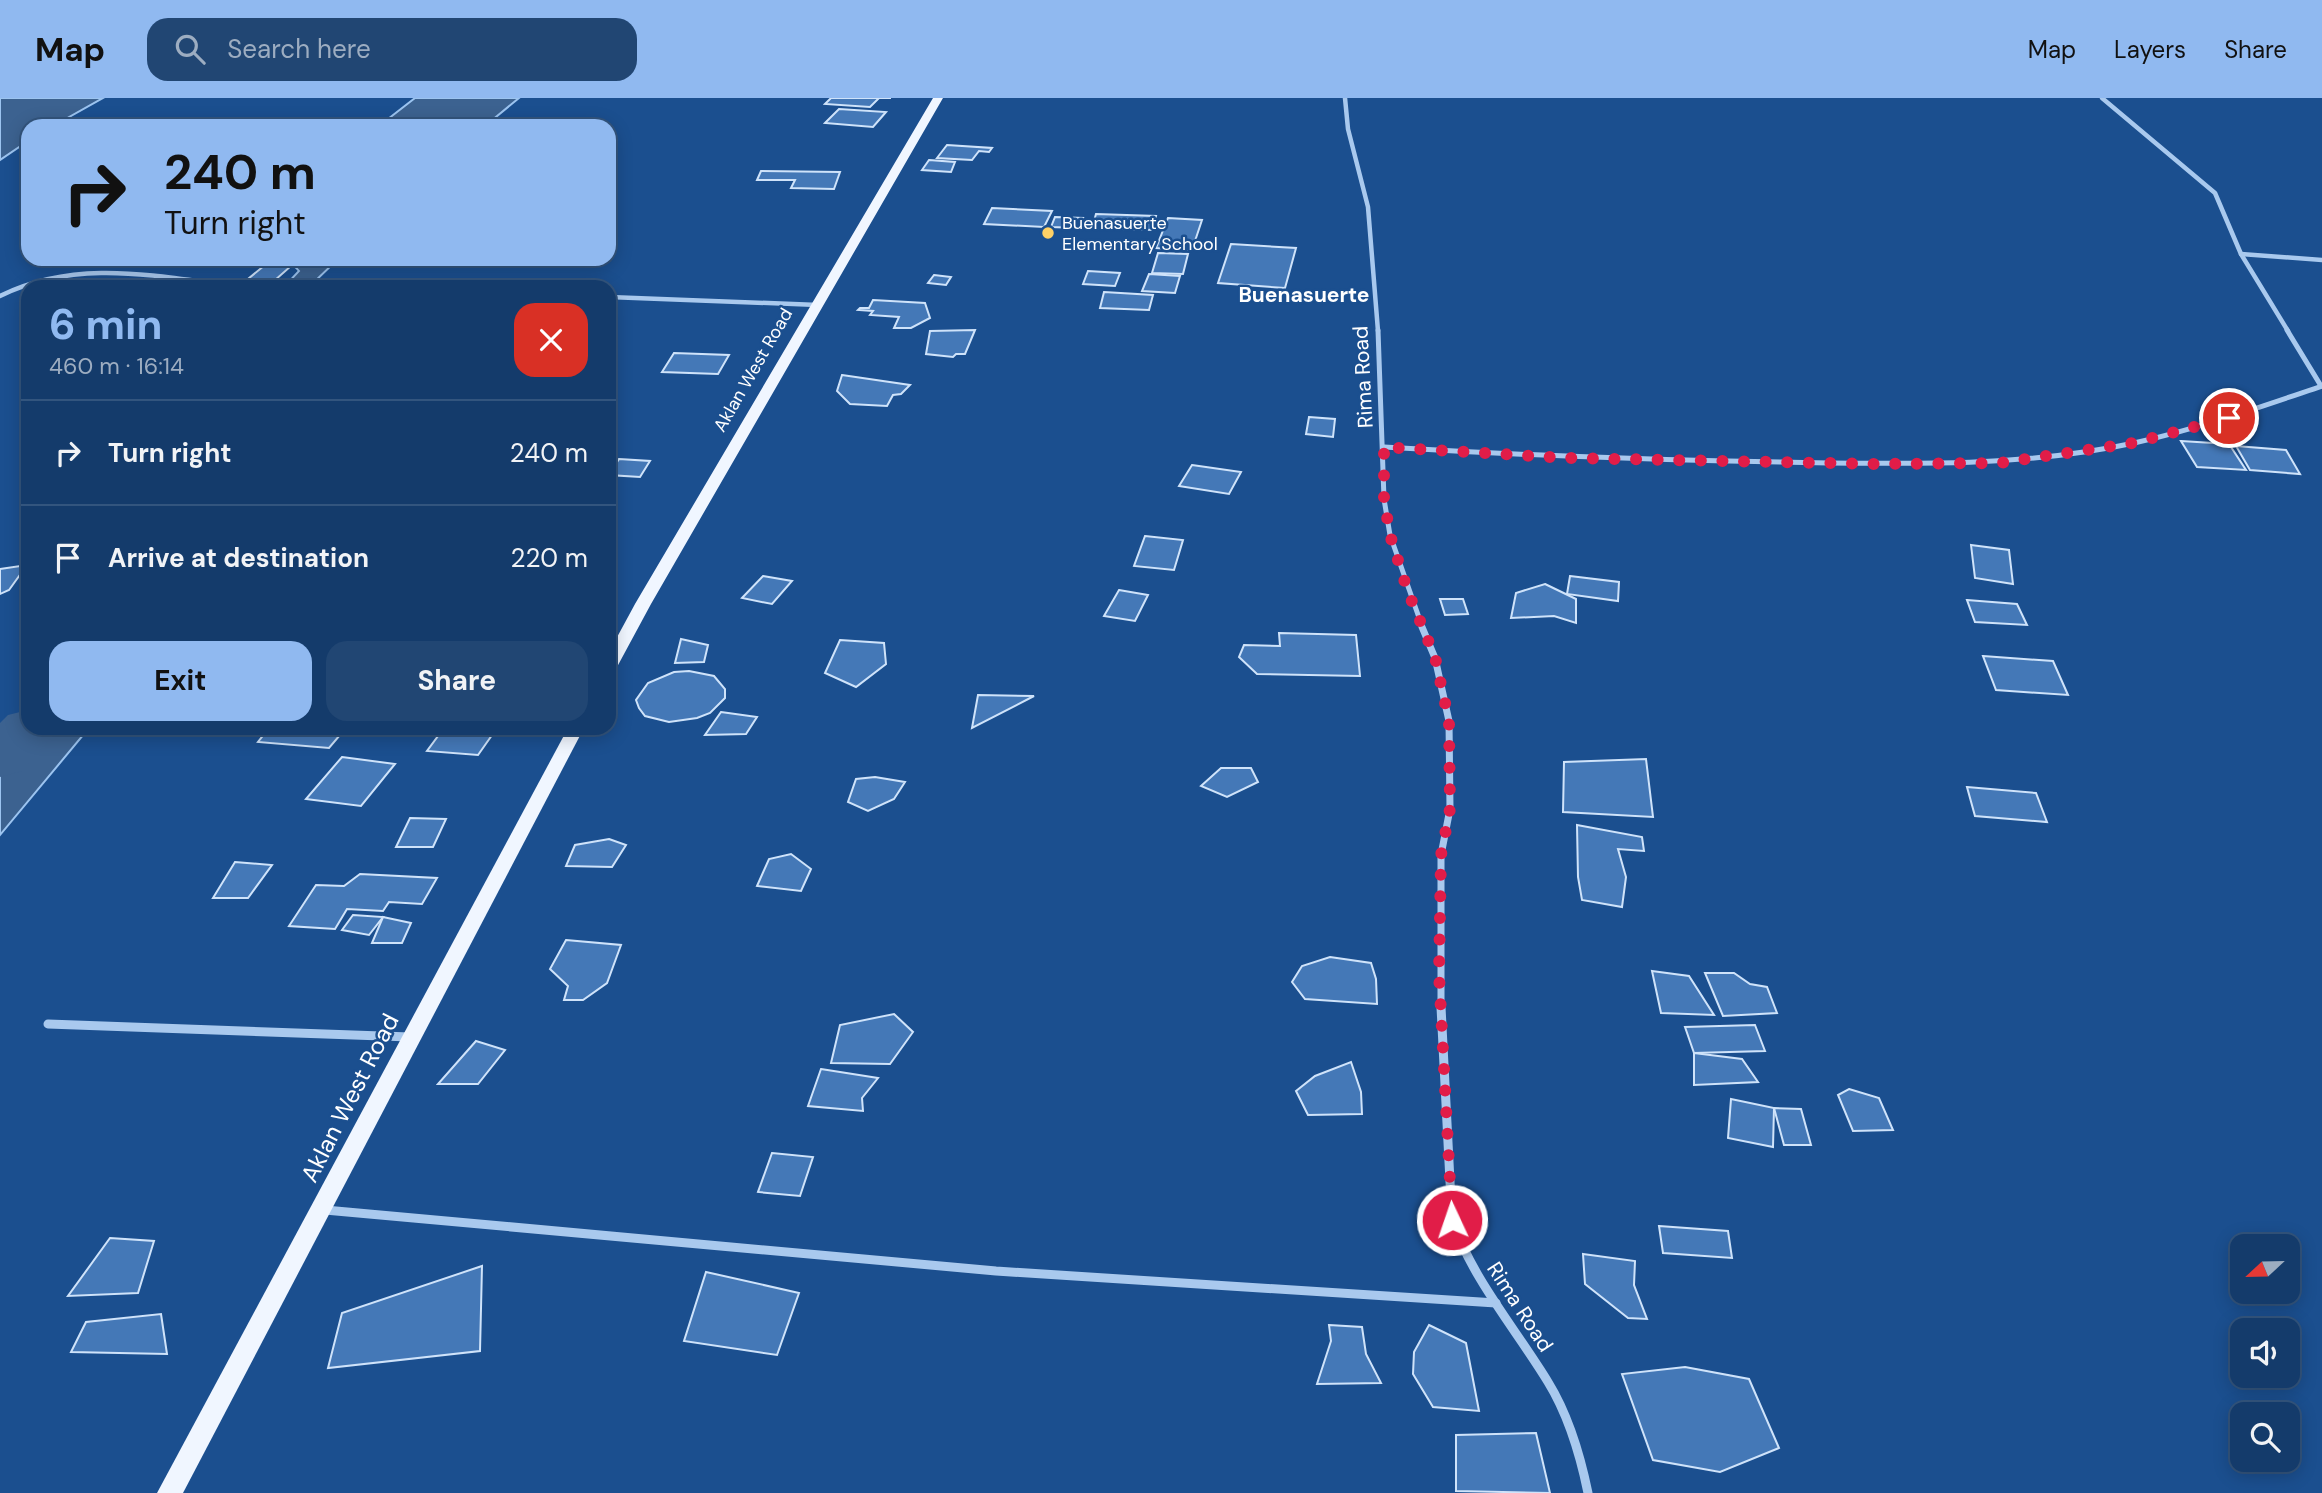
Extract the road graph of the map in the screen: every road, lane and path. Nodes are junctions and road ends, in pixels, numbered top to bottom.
1 (938, 98) edge
2 (1345, 98) edge
3 (2102, 98) edge
4 (2241, 254) junction
5 (2322, 260) edge
6 (34, 280) edge
7 (173, 280) edge
8 (21, 285) edge
9 (0, 296) edge
10 (616, 297) edge
11 (818, 305) junction
12 (2322, 386) edge
13 (1384, 447) junction
14 (616, 654) edge
15 (572, 735) edge
16 (48, 1024) dead end
17 (411, 1037) junction
18 (322, 1210) junction
19 (1496, 1303) junction
20 (170, 1493) edge
21 (1588, 1493) edge

1 - 11 main road, Aklan West Road
2 - 13 street, Rima Road
3 - 4 street
4 - 5 street
4 - 12 street
6 - 7 street
8 - 9 street
10 - 11 street
11 - 14 main road, Aklan West Road
12 - 13 street
13 - 19 street, Rima Road
15 - 17 main road, Aklan West Road
16 - 17 street
17 - 18 main road, Aklan West Road
18 - 19 street
18 - 20 main road, Aklan West Road
19 - 21 street, Rima Road

